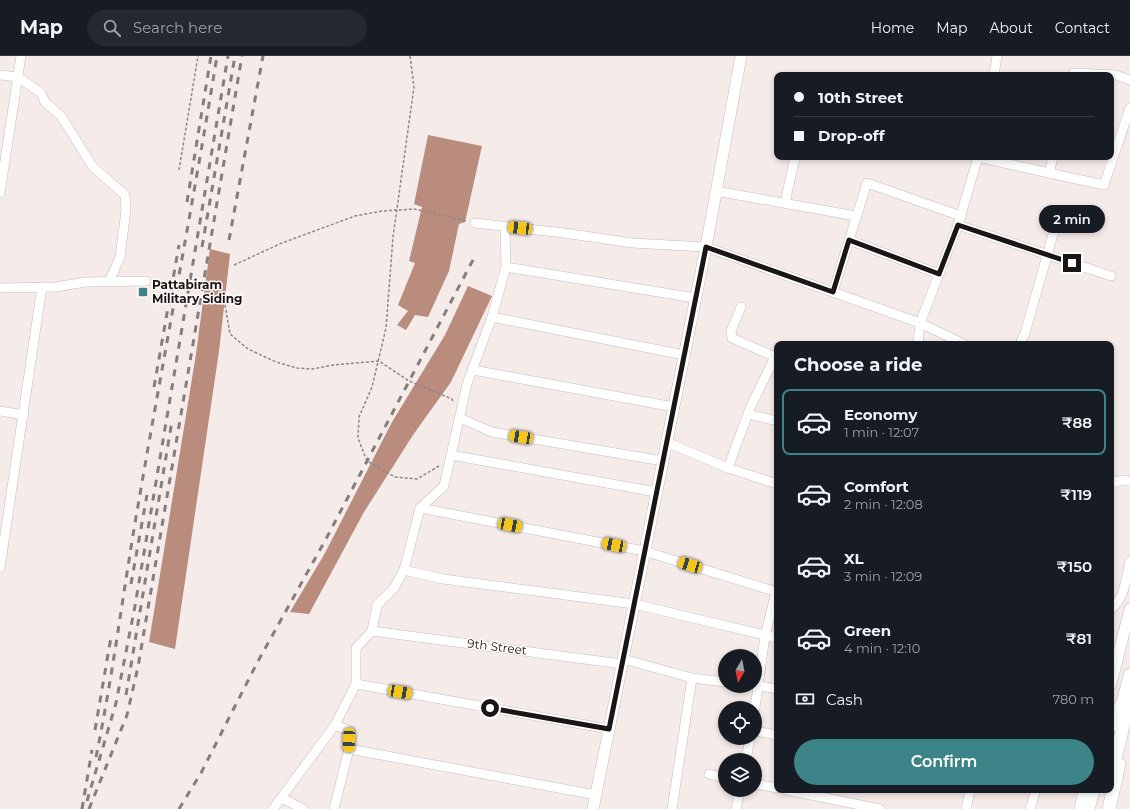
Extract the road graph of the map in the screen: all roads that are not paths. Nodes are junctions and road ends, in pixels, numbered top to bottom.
1 (21, 56) edge
2 (742, 56) edge
3 (997, 56) edge
4 (994, 72) edge
5 (0, 75) edge
6 (1114, 75) edge
7 (18, 77) junction
8 (1130, 80) edge
9 (1130, 108) edge
10 (1114, 155) edge
11 (794, 160) edge
12 (977, 160) edge
13 (991, 160) edge
14 (1052, 160) edge
15 (1112, 160) edge
16 (1049, 173) junction
17 (716, 191) junction
18 (0, 194) edge
19 (785, 203) junction
20 (1060, 210) dead end
21 (856, 216) junction
22 (961, 216) junction
23 (475, 223) road end
24 (958, 225) junction
25 (505, 226) junction
26 (849, 240) junction
27 (706, 247) junction
28 (1047, 254) junction
29 (506, 267) junction
30 (939, 274) junction
31 (1111, 276) dead end
32 (146, 281) dead end
33 (109, 282) junction
34 (42, 287) junction
35 (0, 288) edge
36 (833, 292) junction
37 (695, 298) junction
38 (740, 307) dead end
39 (492, 317) junction
40 (920, 323) junction
41 (918, 341) edge
42 (958, 341) edge
43 (1021, 341) edge
44 (684, 355) junction
45 (774, 357) edge
46 (774, 362) edge
47 (473, 370) junction
48 (674, 407) junction
49 (0, 412) edge
50 (748, 414) junction
51 (24, 415) junction
52 (460, 418) junction
53 (774, 420) edge
54 (666, 442) junction
55 (451, 455) junction
56 (663, 461) junction
57 (728, 468) junction
58 (1130, 481) edge
59 (1114, 482) edge
60 (774, 483) edge
61 (656, 492) junction
62 (420, 508) junction
63 (644, 551) junction
64 (1130, 562) edge
65 (0, 568) edge
66 (404, 570) junction
67 (774, 589) edge
68 (1121, 598) junction
69 (1130, 600) edge
70 (774, 602) edge
71 (634, 604) junction
72 (1114, 607) edge
73 (1130, 609) edge
74 (372, 631) junction
75 (765, 636) junction
76 (774, 638) edge
77 (762, 654) edge
78 (622, 662) junction
79 (1114, 672) edge
80 (1130, 675) edge
81 (692, 678) junction
82 (718, 681) edge
83 (356, 684) junction
84 (762, 686) edge
85 (774, 688) edge
86 (1125, 697) junction
87 (335, 725) junction
88 (609, 729) junction
89 (1116, 730) edge
90 (762, 733) edge
91 (774, 735) edge
92 (1114, 739) edge
93 (349, 748) junction
94 (1114, 773) edge
95 (709, 774) dead end
96 (718, 776) edge
97 (762, 785) edge
98 (774, 787) edge
99 (801, 793) edge
100 (969, 793) edge
101 (1035, 793) edge
102 (1083, 793) edge
103 (1092, 793) edge
104 (1100, 793) edge
105 (1106, 793) edge
106 (1111, 793) edge
107 (596, 794) junction
108 (739, 797) edge
109 (282, 798) junction
110 (273, 809) edge
111 (303, 809) edge
112 (334, 809) edge
113 (593, 809) edge
114 (672, 809) edge
115 (736, 809) edge
116 (880, 809) edge
117 (966, 809) edge
118 (1030, 809) edge
119 (1080, 809) edge
120 (1088, 809) edge
121 (1096, 809) edge
122 (1102, 809) edge
123 (1108, 809) edge
124 (1115, 809) edge

1 - 7 street
2 - 17 main road
3 - 4 street
5 - 7 street
6 - 8 street
7 - 18 street
7 - 33 street
9 - 10 street
11 - 19 street
12 - 22 street
13 - 16 street
14 - 16 street
15 - 16 street
17 - 19 street
17 - 27 main road
19 - 21 street
20 - 28 street
21 - 22 street
21 - 26 street
22 - 24 street
23 - 25 street
24 - 28 street
24 - 30 street
25 - 27 street
25 - 29 street
26 - 30 street
26 - 36 street
27 - 36 street
27 - 37 main road
28 - 31 street
28 - 43 street
29 - 37 street
29 - 39 street
30 - 40 street
32 - 33 street
33 - 34 street
34 - 35 street
34 - 51 street
36 - 40 street
37 - 44 main road
38 - 45 street
39 - 44 street
39 - 47 street
40 - 41 street
40 - 42 street
44 - 48 main road
46 - 50 street
47 - 48 street
47 - 52 street
48 - 54 main road
49 - 51 street
50 - 53 street
50 - 57 street
51 - 65 street
52 - 55 street
52 - 56 street
54 - 56 main road
54 - 57 street
55 - 61 street
55 - 62 street
56 - 61 main road
57 - 60 street
58 - 59 street
61 - 63 main road
62 - 63 street
62 - 66 street
63 - 67 street
63 - 71 main road
64 - 68 street
66 - 71 street
66 - 74 street
68 - 69 street
68 - 72 street
70 - 75 street
71 - 75 street
71 - 78 main road
73 - 79 main road
74 - 78 street, 9th Street
74 - 83 street
75 - 76 street
75 - 77 street
78 - 81 street, 9th Street
78 - 88 main road
80 - 86 highway
81 - 82 street, 9th Street
81 - 114 street
83 - 87 street
83 - 88 street
84 - 85 street
86 - 89 highway
86 - 92 highway
87 - 93 street
87 - 109 street
88 - 107 main road
89 - 94 highway
90 - 91 street
93 - 107 street
93 - 112 street
94 - 124 highway
95 - 96 street
97 - 98 street
99 - 116 street
100 - 117 street
101 - 118 street
102 - 119 main road
103 - 120 highway
104 - 121 highway
105 - 122 highway
106 - 123 highway
107 - 113 main road
108 - 115 street
109 - 110 street
109 - 111 street

